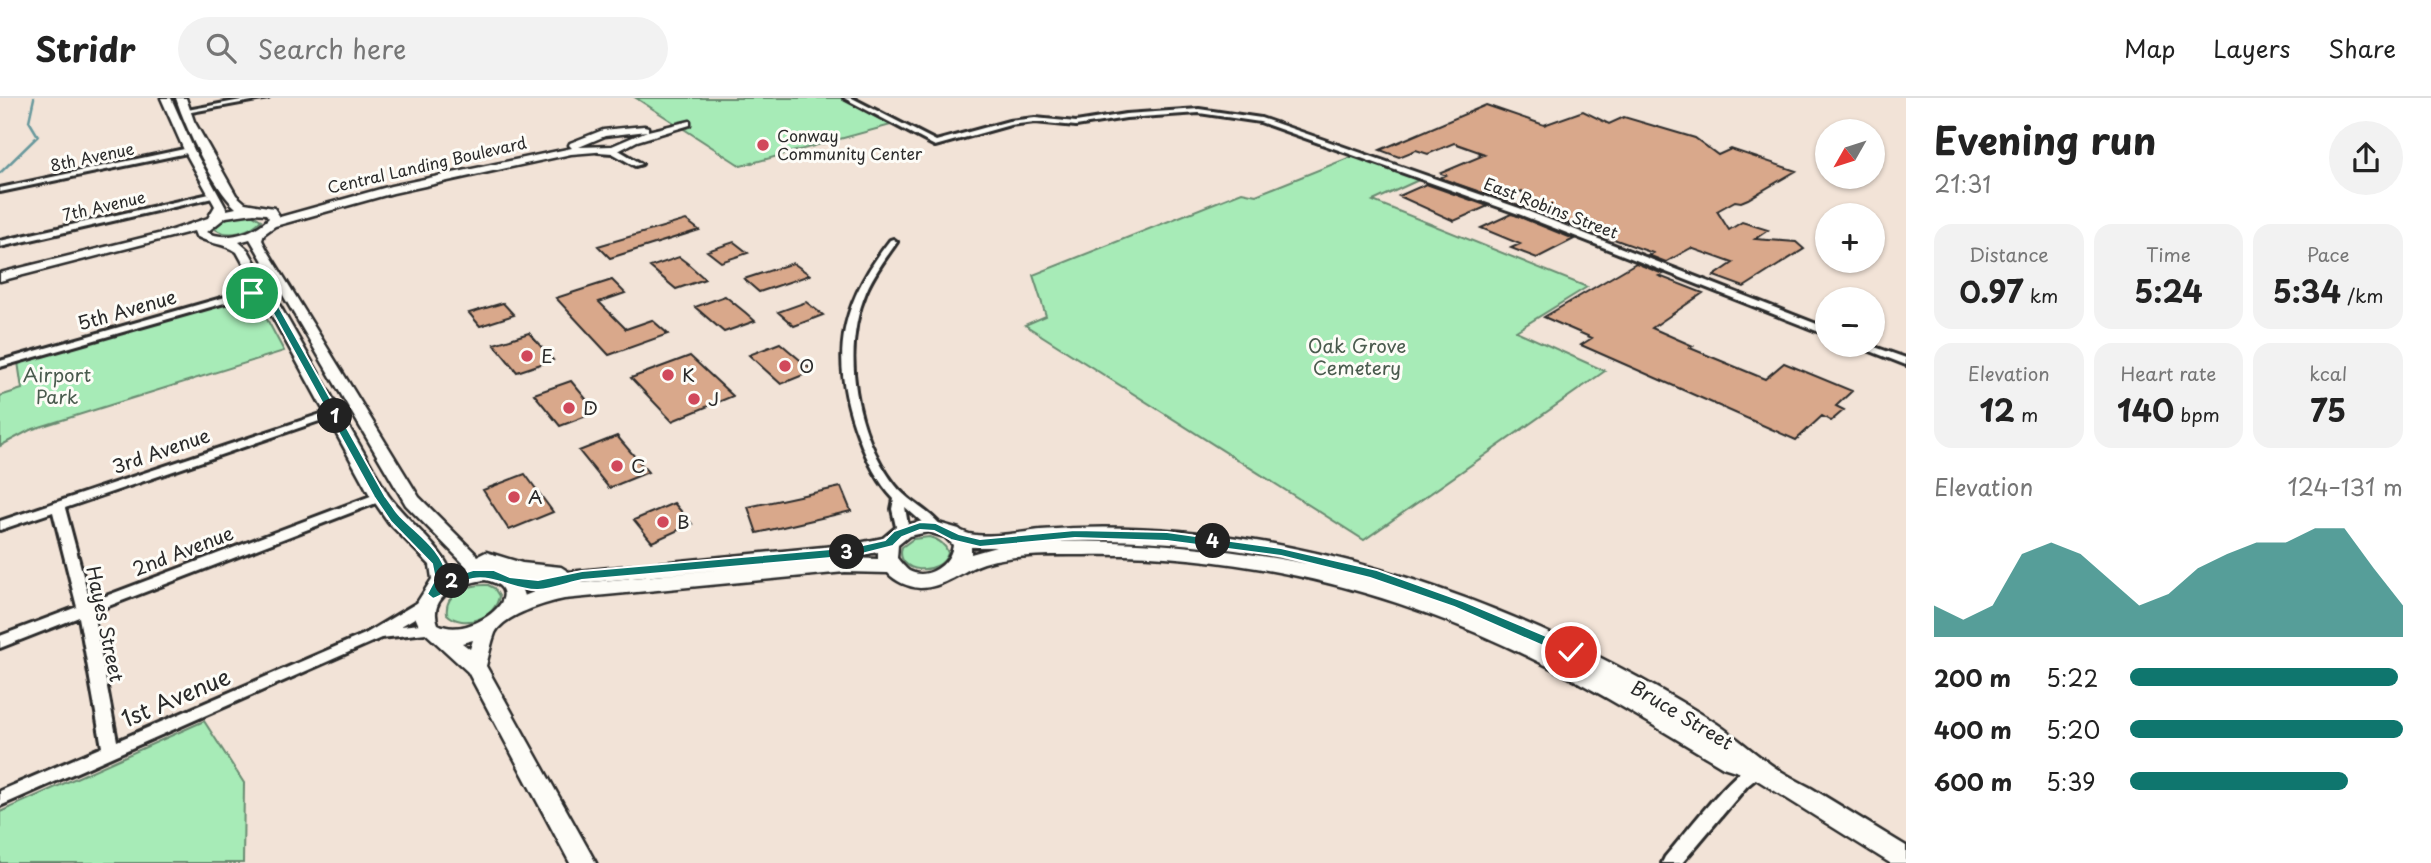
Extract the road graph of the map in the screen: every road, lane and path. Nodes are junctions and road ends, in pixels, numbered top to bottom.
1 (166, 98) edge
2 (181, 98) edge
3 (265, 98) edge
4 (847, 98) edge
5 (186, 111) junction
6 (171, 114) junction
7 (684, 122) dead end
8 (628, 139) junction
9 (592, 146) junction
10 (189, 150) junction
11 (0, 190) edge
12 (214, 195) junction
13 (254, 209) junction
14 (271, 217) junction
15 (209, 220) junction
16 (258, 232) junction
17 (213, 239) junction
18 (893, 242) dead end
19 (0, 244) edge
20 (0, 277) edge
21 (0, 283) edge
22 (264, 289) junction
23 (1815, 327) edge
24 (1885, 354) edge
25 (1906, 362) edge
26 (0, 364) edge
27 (334, 414) junction
28 (380, 497) junction
29 (900, 499) junction
30 (58, 506) junction
31 (0, 526) edge
32 (936, 527) junction
33 (896, 537) junction
34 (956, 537) junction
35 (453, 542) junction
36 (891, 566) junction
37 (958, 566) junction
38 (582, 576) junction
39 (1329, 576) junction
40 (501, 578) junction
41 (1401, 582) junction
42 (429, 600) junction
43 (85, 609) junction
44 (506, 612) junction
45 (487, 627) junction
46 (432, 630) junction
47 (1489, 630) junction
48 (370, 638) junction
49 (0, 642) edge
50 (475, 666) junction
51 (111, 751) junction
52 (1757, 768) junction
53 (0, 799) edge
54 (1906, 859) edge
55 (583, 863) edge
56 (1671, 863) edge

1 - 6 street
2 - 5 street
3 - 5 street
4 - 23 street, East Robins Street
5 - 6 street
5 - 13 street
6 - 10 street
7 - 8 street, Central Landing Boulevard
8 - 9 street, Central Landing Boulevard
8 - 9 street, Central Landing Boulevard
8 - 9 street
9 - 14 street, Central Landing Boulevard
10 - 11 street, 8th Avenue
10 - 12 street
12 - 15 street
12 - 19 street, 7th Avenue
13 - 14 street
13 - 15 street
14 - 16 street
15 - 17 street
15 - 20 street
16 - 17 street
16 - 35 street
17 - 21 street
17 - 22 street
18 - 29 street
22 - 26 street, 5th Avenue
22 - 27 street
24 - 25 street
27 - 28 street
27 - 30 street, 3rd Avenue
28 - 42 street
28 - 43 street, 2nd Avenue
29 - 32 street
29 - 33 street
30 - 31 street, 3rd Avenue
30 - 43 street, Hayes Street
32 - 33 street
32 - 34 street
33 - 36 street
33 - 38 street
34 - 37 street
34 - 41 street, Bruce Street
35 - 38 street
35 - 40 street
36 - 37 street
36 - 44 street
37 - 39 street, Bruce Street
38 - 40 street
39 - 41 street
39 - 47 street, Bruce Street
40 - 42 street
40 - 44 street
41 - 47 street
41 - 52 street, Bruce Street
42 - 46 street
42 - 48 street, 1st Avenue
43 - 49 street, 2nd Avenue
43 - 51 street, Hayes Street
44 - 45 street
45 - 46 street
45 - 50 street
46 - 48 street, 1st Avenue
46 - 50 street
47 - 52 street, Bruce Street
48 - 51 street, 1st Avenue
50 - 55 street
51 - 53 street, 1st Avenue
52 - 54 street, Bruce Street
52 - 56 street

